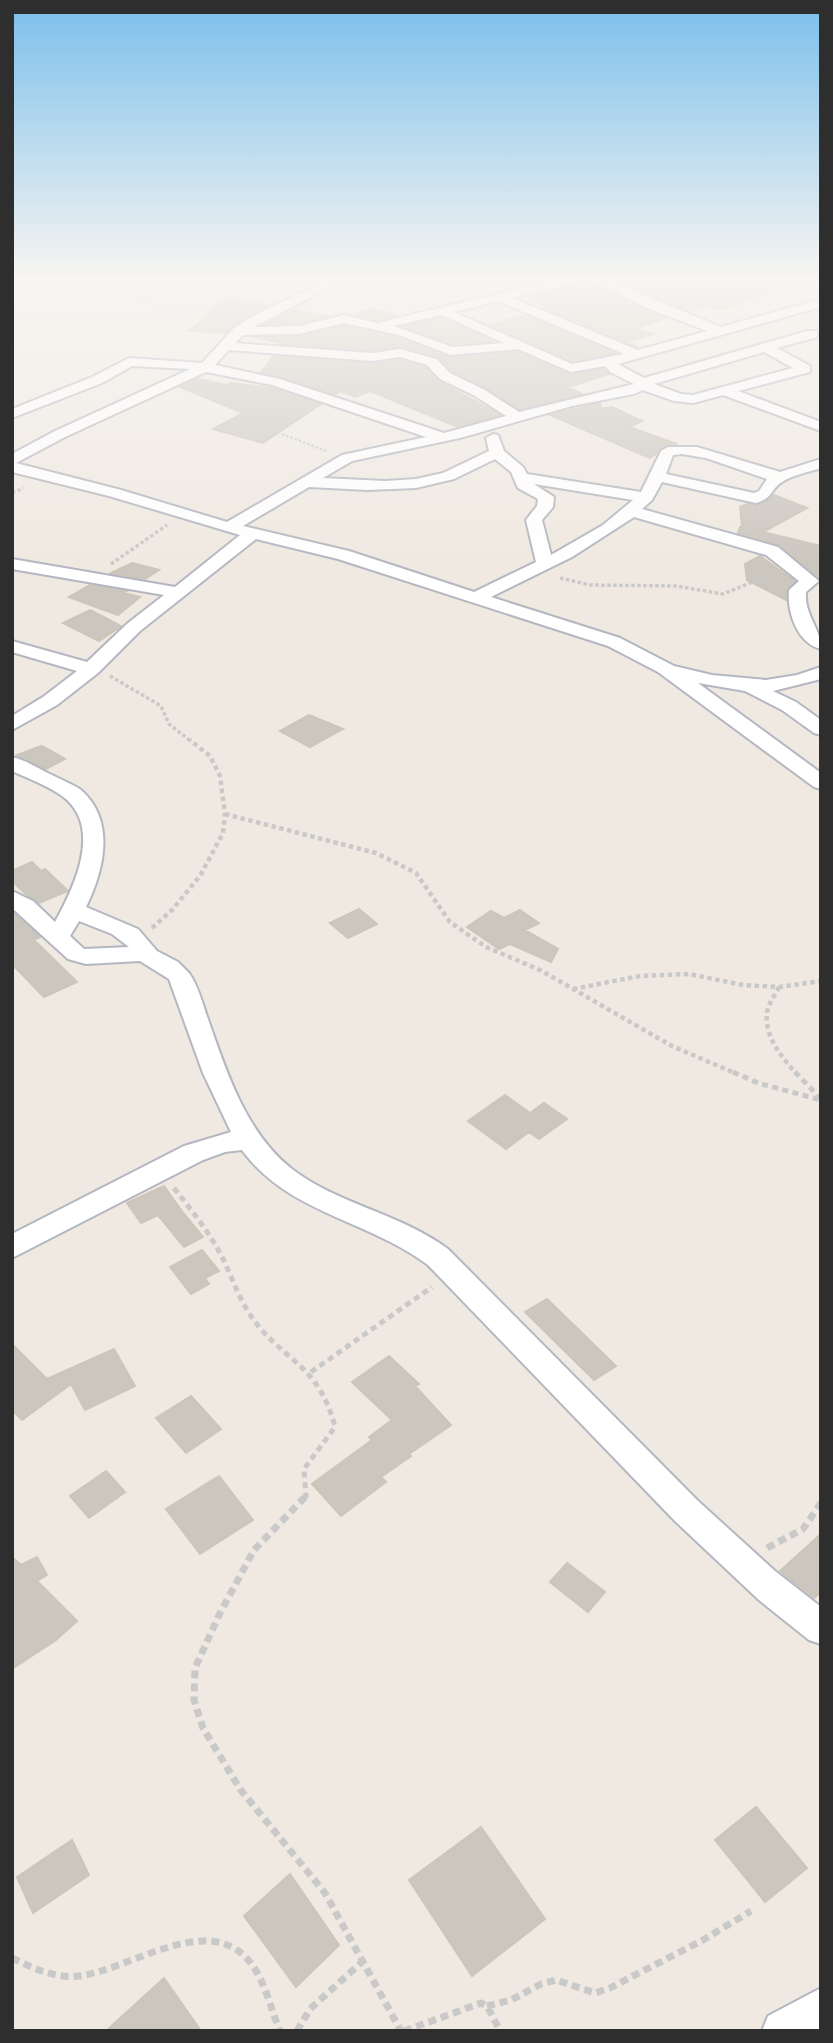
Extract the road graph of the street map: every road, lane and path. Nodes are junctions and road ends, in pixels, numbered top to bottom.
1 (105, 375) edge
2 (187, 375) edge
3 (243, 375) edge
4 (444, 375) edge
5 (628, 375) edge
6 (672, 375) edge
7 (783, 375) edge
8 (643, 384) junction
9 (727, 392) junction
10 (12, 414) edge
11 (517, 417) junction
12 (491, 425) junction
13 (821, 426) edge
14 (282, 434) dead end
15 (444, 438) junction
16 (497, 453) junction
17 (346, 458) junction
18 (12, 460) edge
19 (821, 463) edge
20 (12, 467) edge
21 (659, 477) junction
22 (781, 477) junction
23 (520, 478) junction
24 (305, 482) junction
25 (646, 497) junction
26 (630, 511) junction
27 (181, 515) junction
28 (229, 528) junction
29 (253, 534) junction
30 (12, 564) edge
31 (545, 564) junction
32 (795, 568) junction
33 (93, 577) junction
34 (176, 593) junction
35 (477, 597) junction
36 (821, 644) edge
37 (12, 646) edge
38 (92, 668) junction
39 (665, 668) junction
40 (821, 673) edge
41 (747, 686) junction
42 (12, 724) edge
43 (821, 729) edge
44 (12, 763) edge
45 (821, 783) edge
46 (225, 814) junction
47 (12, 898) edge
48 (75, 910) junction
49 (58, 937) junction
50 (142, 947) junction
51 (821, 981) edge
52 (779, 987) junction
53 (573, 989) junction
54 (821, 1099) edge
55 (248, 1140) junction
56 (160, 1169) junction
57 (12, 1247) edge
58 (452, 1272) junction
59 (311, 1372) junction
60 (821, 1503) edge
61 (741, 1562) junction
62 (821, 1628) edge
63 (751, 1911) dead end
64 (12, 1958) edge
65 (363, 1961) junction
66 (488, 2006) junction
67 (280, 2031) edge
68 (298, 2031) edge
69 (402, 2031) edge
70 (500, 2031) edge

1 - 10 street
2 - 18 street
3 - 15 street
4 - 11 street
5 - 8 street
6 - 8 street
7 - 9 street
8 - 9 street
8 - 11 street
9 - 13 street
11 - 12 street
12 - 15 street
12 - 16 street
14 - 17 path
15 - 17 street
16 - 23 street
16 - 24 street
17 - 24 street
19 - 22 street
20 - 27 street
21 - 22 street
21 - 22 street
21 - 25 street
23 - 25 street
23 - 31 street
24 - 28 street
25 - 26 street
26 - 31 street
26 - 32 street
27 - 28 street
27 - 33 path
28 - 29 street
29 - 34 street
29 - 35 street
30 - 33 street
31 - 32 path
31 - 35 street
32 - 36 street
33 - 34 street
34 - 38 street
35 - 39 street
37 - 38 street
38 - 42 street
38 - 46 path
39 - 41 street
39 - 45 street
40 - 41 street
41 - 43 street
44 - 48 street
46 - 50 path
46 - 53 path
47 - 49 street
48 - 49 street
48 - 50 street
49 - 50 street
50 - 55 street
51 - 52 path
52 - 53 path
52 - 54 path
53 - 54 path
55 - 56 street
55 - 58 street
56 - 57 street
56 - 59 path
58 - 59 path
58 - 61 street
59 - 65 path
60 - 61 path
61 - 62 street
63 - 66 path
64 - 67 path
65 - 68 path
65 - 69 path
66 - 69 path
66 - 70 path

